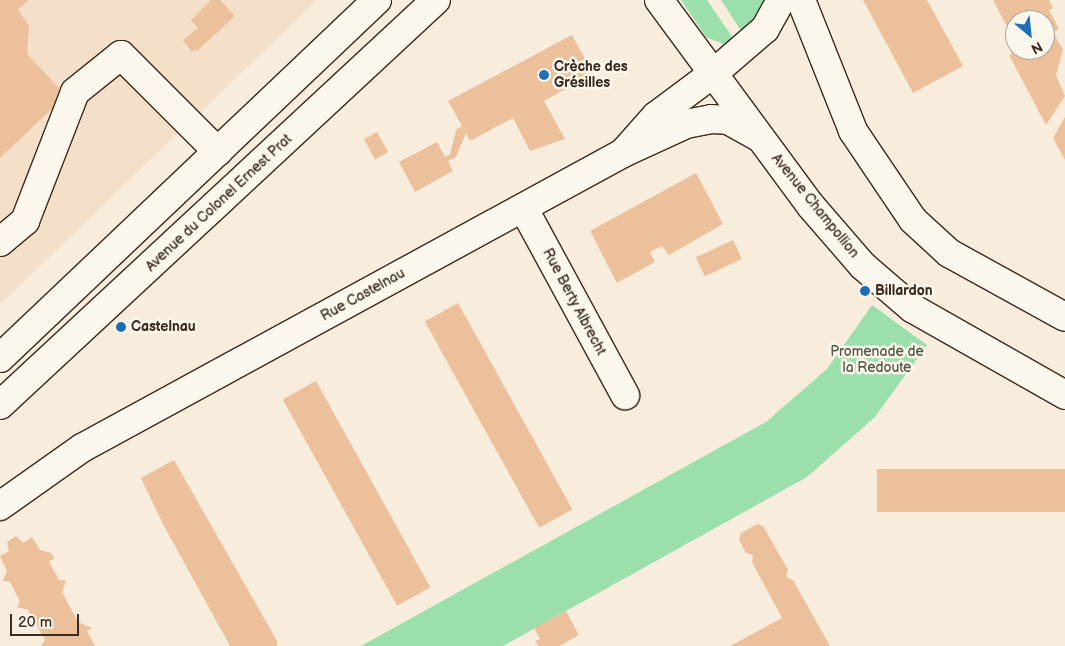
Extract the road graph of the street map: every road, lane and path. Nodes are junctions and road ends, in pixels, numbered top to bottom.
1 (377, 0) edge
2 (436, 0) edge
3 (659, 0) edge
4 (781, 0) edge
5 (801, 0) edge
6 (715, 72) junction
7 (762, 139) junction
8 (218, 152) junction
9 (623, 153) junction
10 (524, 209) junction
11 (0, 242) edge
12 (1065, 317) edge
13 (0, 358) edge
14 (625, 395) dead end
15 (1065, 395) edge
16 (0, 405) edge
17 (0, 506) edge

1 - 8 main road
2 - 16 main road, Avenue du Colonel Ernest Prat
3 - 6 main road, Avenue Champollion
4 - 6 main road
5 - 12 main road
6 - 7 main road, Avenue Champollion
6 - 9 main road, Rue Castelnau
7 - 9 main road
7 - 15 main road, Avenue Champollion
8 - 11 main road
8 - 13 main road
9 - 10 main road, Rue Castelnau
10 - 14 main road, Rue Berty Albrecht
10 - 17 main road, Rue Castelnau

